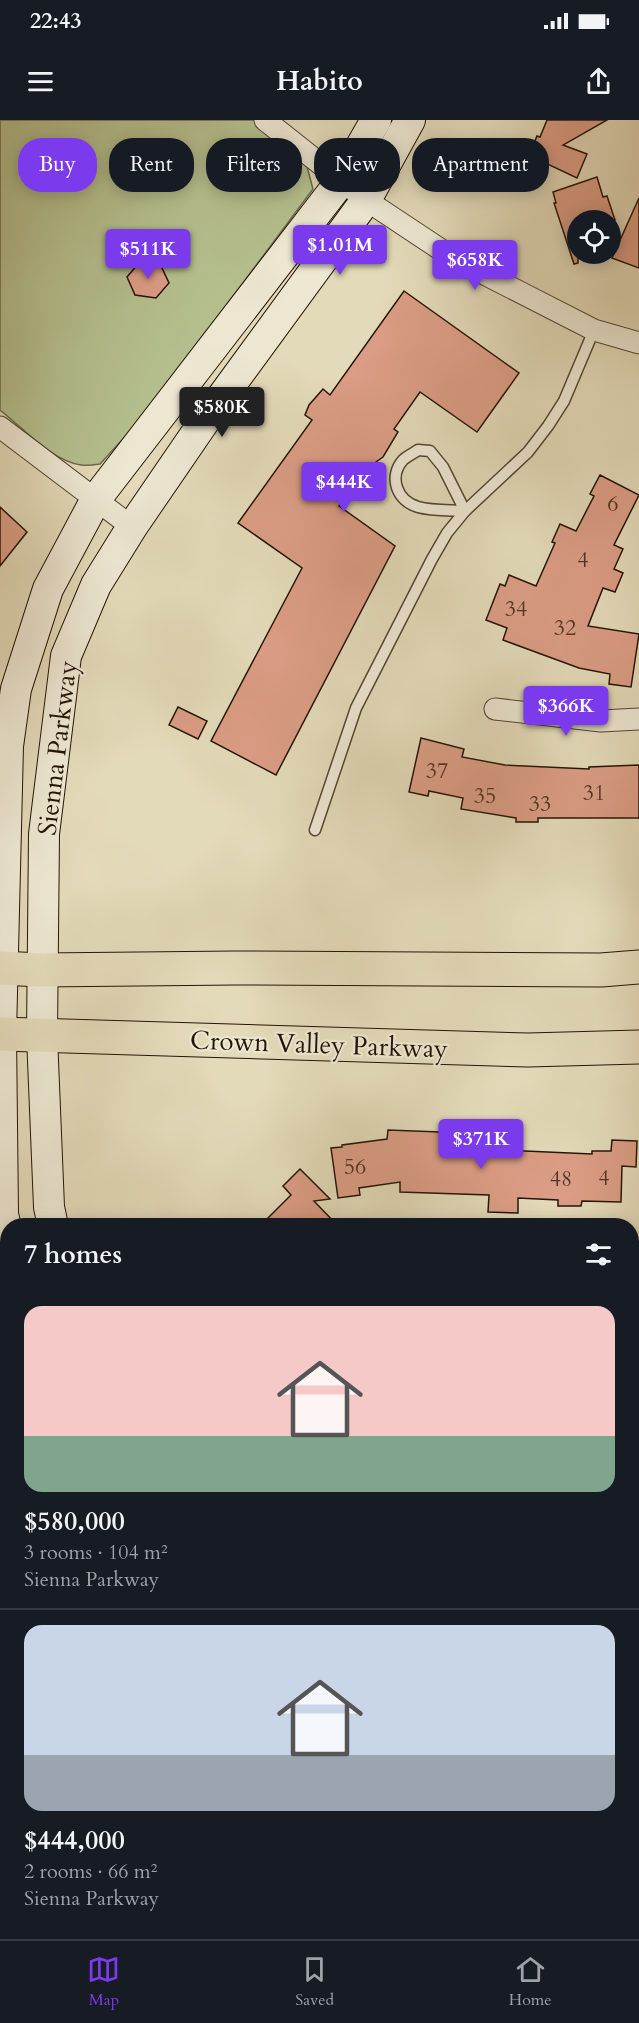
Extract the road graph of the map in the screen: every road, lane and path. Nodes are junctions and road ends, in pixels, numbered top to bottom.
1 (265, 120) edge
2 (375, 120) edge
3 (410, 120) edge
4 (365, 138) edge
5 (314, 159) edge
6 (333, 192) edge
7 (355, 192) edge
8 (366, 200) junction
9 (594, 330) junction
10 (639, 343) edge
11 (0, 427) edge
12 (96, 500) junction
13 (465, 511) junction
14 (132, 527) junction
15 (495, 708) dead end
16 (639, 719) edge
17 (315, 830) dead end
18 (639, 967) edge
19 (2, 968) edge
20 (42, 970) junction
21 (0, 1034) edge
22 (42, 1036) junction
23 (639, 1047) edge
24 (4, 1218) edge
25 (51, 1218) edge

1 - 5 street
2 - 4 main road, Sienna Parkway
3 - 8 main road, Sienna Parkway
6 - 12 main road, Sienna Parkway
7 - 8 street
8 - 9 street
8 - 14 main road, Sienna Parkway
9 - 10 street
9 - 13 lane
11 - 12 street
12 - 14 street
12 - 19 main road, Sienna Parkway
13 - 13 lane
13 - 17 lane
14 - 20 main road, Sienna Parkway
15 - 16 street
18 - 20 main road
19 - 20 main road
19 - 21 main road, Sienna Parkway
20 - 22 main road, Sienna Parkway
21 - 22 main road, Crown Valley Parkway
21 - 24 main road, Sienna Parkway
22 - 23 main road, Crown Valley Parkway
22 - 25 main road, Sienna Parkway

